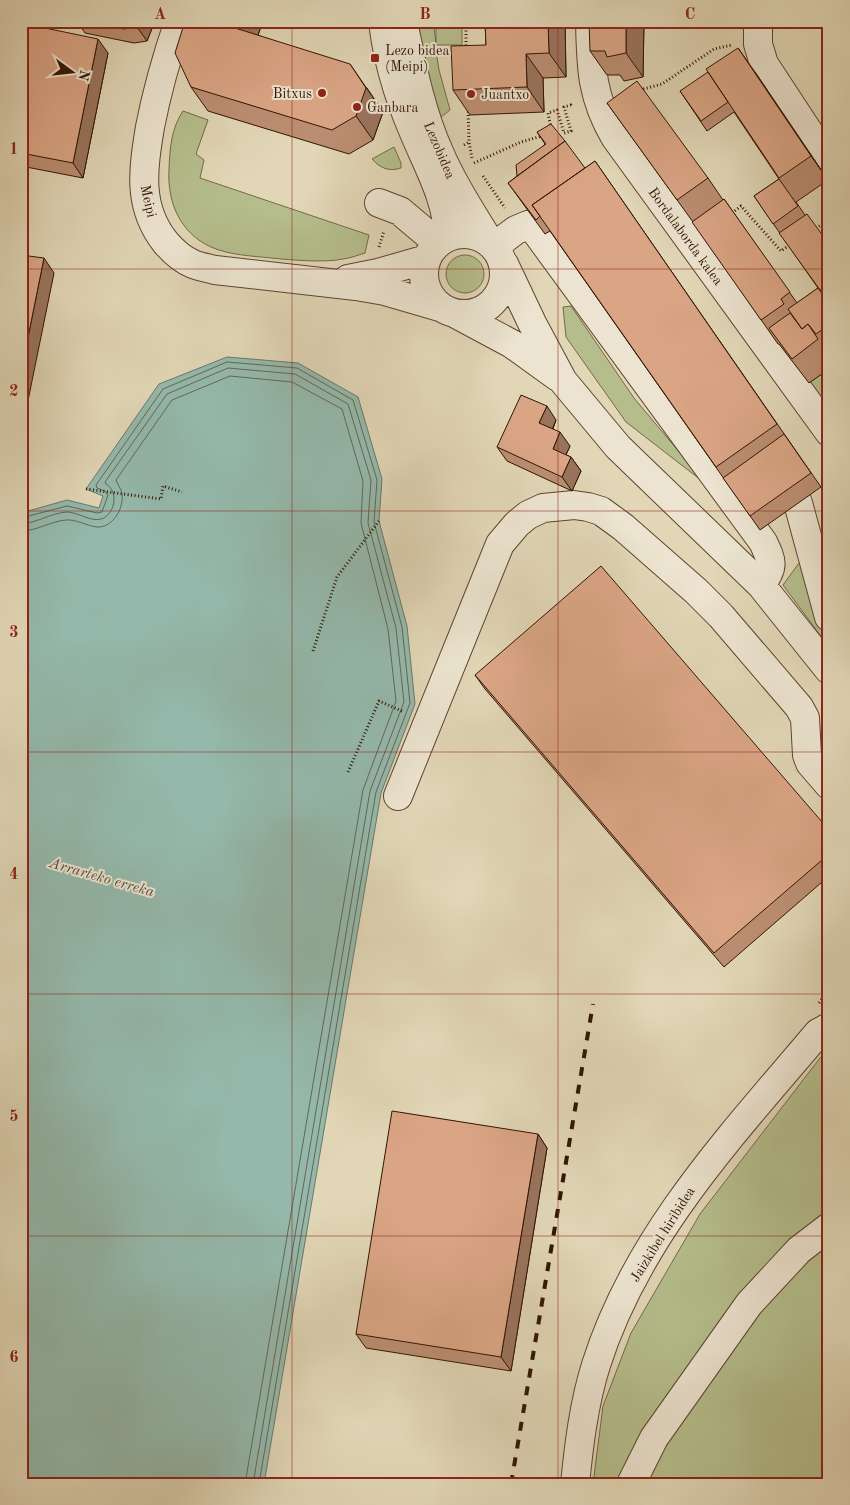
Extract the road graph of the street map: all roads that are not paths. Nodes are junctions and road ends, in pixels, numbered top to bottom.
1 (179, 21) edge
2 (383, 21) edge
3 (403, 21) edge
4 (590, 21) edge
5 (758, 21) edge
6 (829, 163) edge
7 (434, 180) junction
8 (503, 243) junction
9 (438, 246) junction
10 (326, 282) junction
11 (448, 310) junction
12 (563, 381) junction
13 (829, 432) edge
14 (798, 503) dead end
15 (761, 585) junction
16 (829, 617) edge
17 (829, 670) edge
18 (825, 778) edge
19 (398, 796) dead end
20 (825, 1026) edge
21 (829, 1227) edge
22 (575, 1484) edge
23 (631, 1484) edge

1 - 10 street, Meipi
2 - 7 street, Lezobidea
3 - 8 street, Lezobidea
4 - 13 street, Bordalaborda kalea
5 - 6 street
7 - 9 street, Lezobidea
7 - 9 street
8 - 9 street
8 - 11 street
8 - 12 street, Lezobidea
8 - 15 street
9 - 10 street, Meipi
9 - 11 street
10 - 11 street, Meipi
11 - 12 street
12 - 15 street
14 - 16 street
15 - 17 street
18 - 19 street
20 - 22 street, Jaizkibel hiribidea
21 - 23 street

